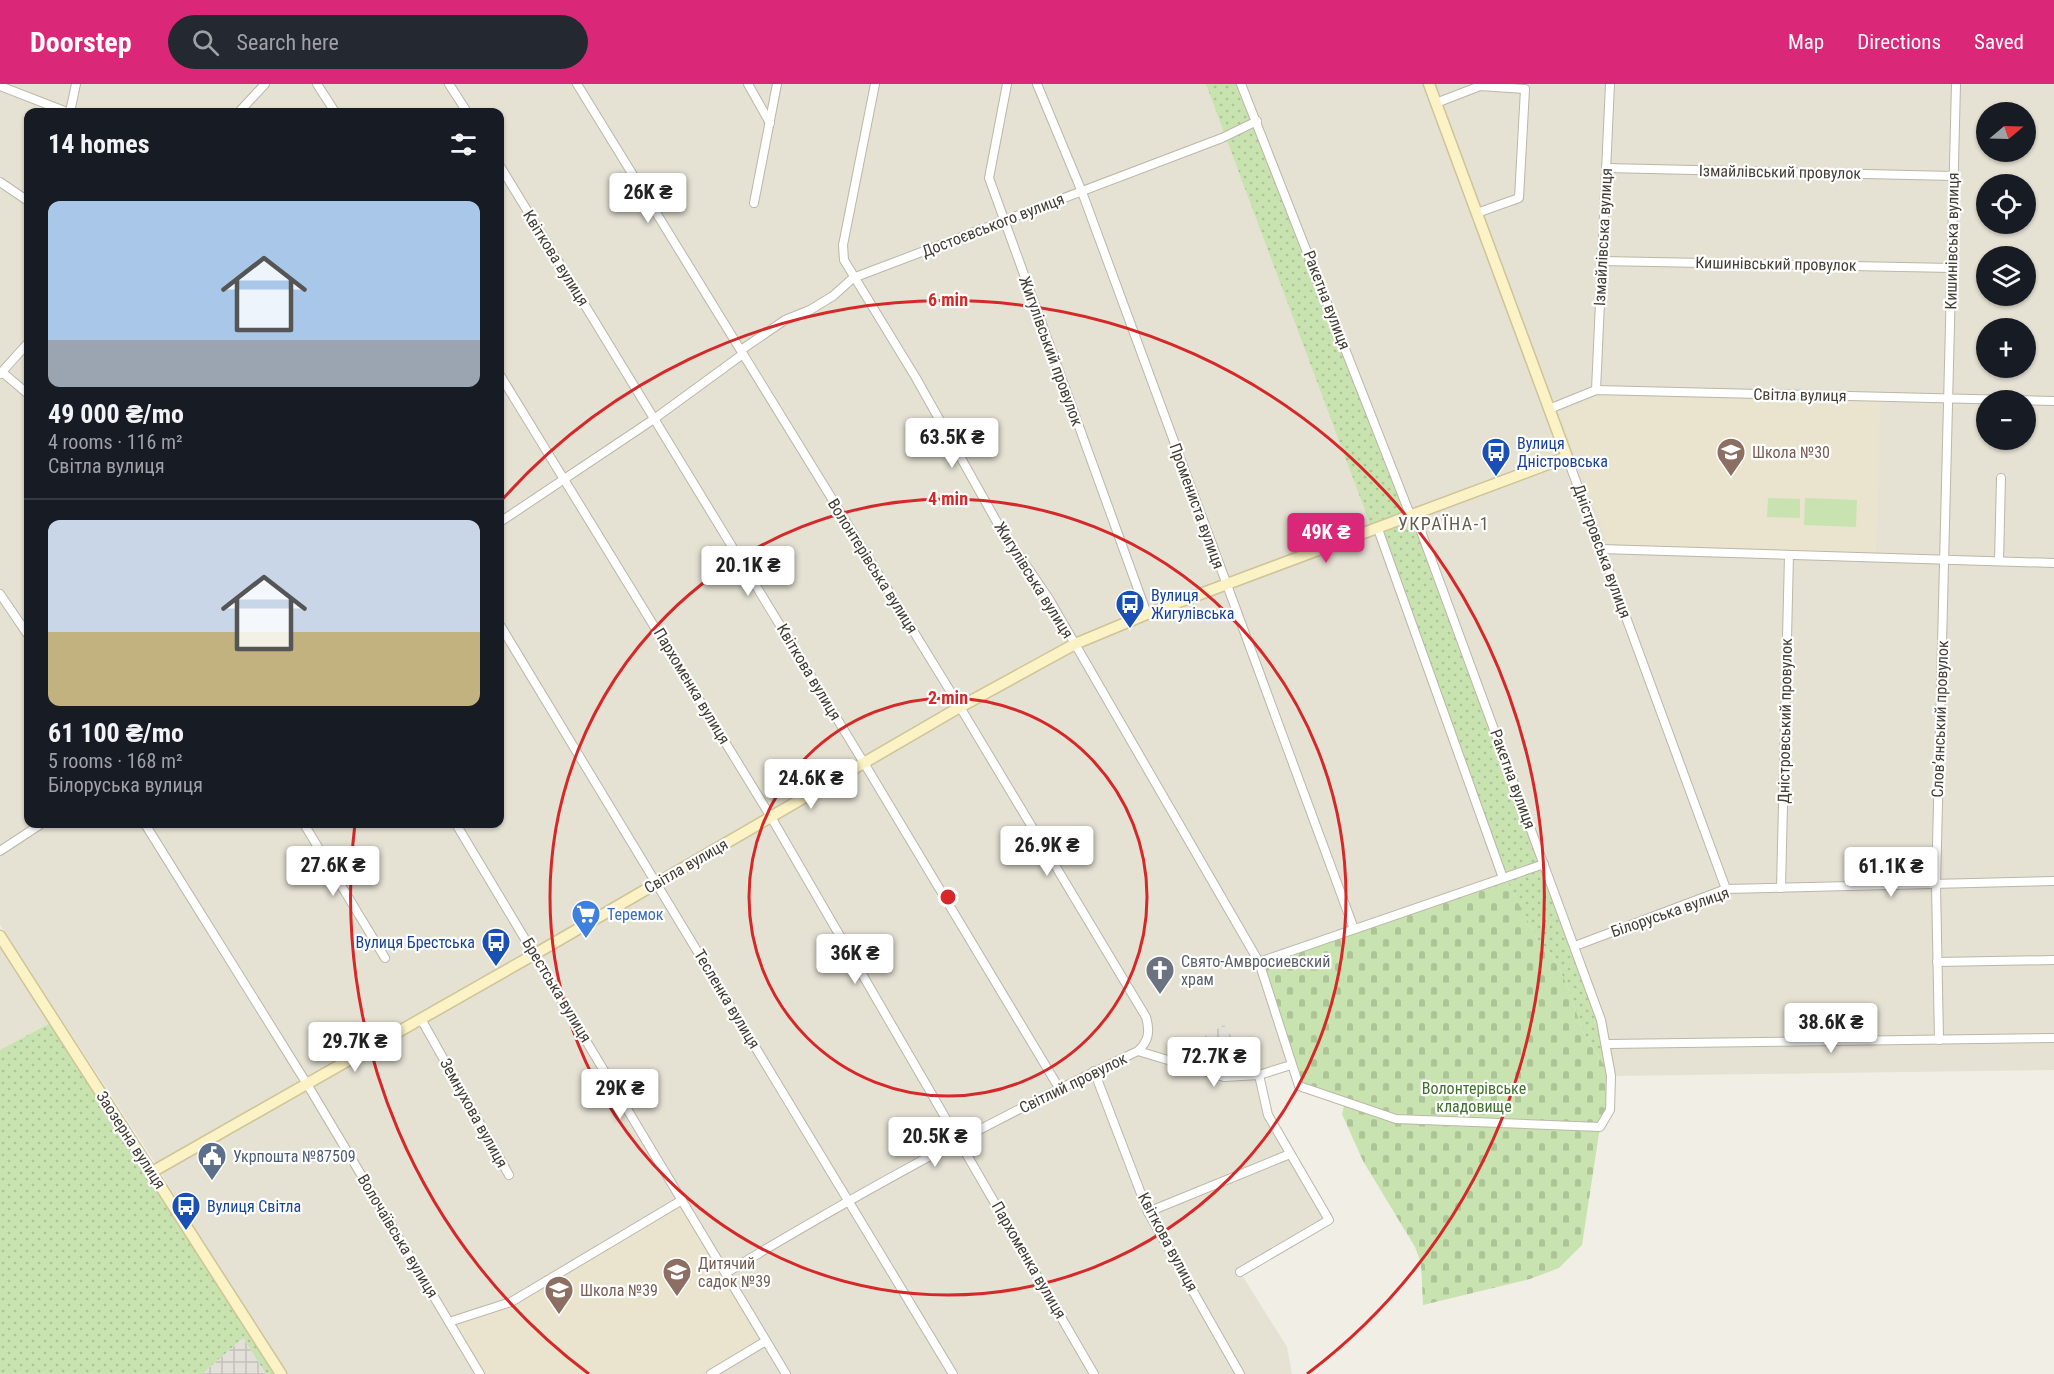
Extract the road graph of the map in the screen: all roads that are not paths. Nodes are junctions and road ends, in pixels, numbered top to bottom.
1 (76, 84) edge
2 (265, 84) edge
3 (317, 84) edge
4 (449, 84) edge
5 (577, 84) edge
6 (748, 84) edge
7 (777, 84) edge
8 (875, 84) edge
9 (1007, 84) edge
10 (1037, 84) edge
11 (1241, 84) edge
12 (1429, 84) edge
13 (1610, 84) edge
14 (1956, 84) edge
15 (0, 86) edge
16 (1436, 103) junction
17 (58, 108) edge
18 (69, 108) edge
19 (243, 108) edge
20 (332, 108) edge
21 (464, 108) edge
22 (1257, 121) junction
23 (770, 123) junction
24 (1606, 168) junction
25 (504, 173) edge
26 (1953, 176) junction
27 (0, 182) edge
28 (1082, 192) junction
29 (24, 198) edge
30 (754, 203) dead end
31 (1477, 213) junction
32 (1003, 221) junction
33 (1602, 261) junction
34 (1951, 268) junction
35 (853, 278) junction
36 (24, 347) edge
37 (742, 352) junction
38 (1, 373) edge
39 (504, 381) edge
40 (1596, 390) junction
41 (24, 391) edge
42 (1948, 399) junction
43 (2054, 401) edge
44 (1549, 408) junction
45 (654, 419) junction
46 (1567, 457) junction
47 (2001, 478) dead end
48 (565, 479) junction
49 (1413, 516) junction
50 (504, 519) edge
51 (1378, 529) junction
52 (1601, 549) junction
53 (1789, 555) junction
54 (1945, 560) junction
55 (1999, 561) junction
56 (2054, 563) edge
57 (1226, 585) junction
58 (0, 594) edge
59 (1147, 614) junction
60 (24, 628) edge
61 (504, 632) edge
62 (1075, 644) junction
63 (960, 707) junction
64 (864, 763) junction
65 (771, 817) junction
66 (35, 828) edge
67 (147, 828) edge
68 (306, 828) edge
69 (458, 828) edge
70 (0, 851) edge
71 (1544, 864) junction
72 (1503, 878) junction
73 (2054, 881) edge
74 (657, 883) junction
75 (1936, 884) junction
76 (1781, 888) junction
77 (1726, 889) junction
78 (1354, 929) junction
79 (0, 936) edge
80 (1575, 946) junction
81 (536, 954) junction
82 (385, 958) dead end
83 (2054, 960) edge
84 (1259, 962) junction
85 (1937, 963) junction
86 (422, 1019) junction
87 (2054, 1038) edge
88 (1939, 1040) junction
89 (1607, 1044) junction
90 (1138, 1051) junction
91 (1291, 1065) junction
92 (1095, 1071) junction
93 (1259, 1075) junction
94 (307, 1084) junction
95 (1059, 1088) junction
96 (959, 1141) junction
97 (1290, 1154) junction
98 (152, 1172) junction
99 (509, 1175) dead end
100 (682, 1200) junction
101 (848, 1200) junction
102 (1148, 1212) junction
103 (1240, 1272) dead end
104 (726, 1273) junction
105 (449, 1322) junction
106 (766, 1341) junction
107 (281, 1374) edge
108 (480, 1374) edge
109 (711, 1374) edge
110 (786, 1374) edge
111 (953, 1374) edge
112 (1094, 1374) edge
113 (1240, 1374) edge

1 - 18 street
2 - 19 street
3 - 20 street
4 - 21 street
5 - 37 street, Волонтерівська вулиця
6 - 23 street
7 - 23 street
8 - 35 street, Жигулівська вулиця
9 - 32 street, Жигулівський провулок
10 - 28 street, Промениста вулиця
11 - 22 street, Ракетна вулиця
12 - 16 street, Дністровська вулиця
13 - 24 street, Ізмайлівська вулиця
14 - 26 street, Кишинівська вулиця
15 - 17 street
16 - 31 street, Дністровська вулиця
16 - 31 street
22 - 28 street, Достоєвського вулиця
22 - 49 street, Ракетна вулиця
23 - 30 street
24 - 26 street, Ізмайлівський провулок
24 - 33 street, Ізмайлівська вулиця
25 - 45 street, Квіткова вулиця
26 - 34 street, Кишинівська вулиця
27 - 29 street
28 - 32 street, Достоєвського вулиця
28 - 57 street, Промениста вулиця
31 - 44 street, Дністровська вулиця
32 - 35 street, Достоєвського вулиця
32 - 59 street, Жигулівський провулок
33 - 34 street, Кишинівський провулок
33 - 40 street, Ізмайлівська вулиця
34 - 42 street, Кишинівська вулиця
35 - 37 street, Достоєвського вулиця
35 - 62 street, Жигулівська вулиця
36 - 38 street
37 - 45 street, Достоєвського вулиця
37 - 63 street, Волонтерівська вулиця
38 - 41 street
39 - 48 street, Пархоменка вулиця
40 - 42 street, Світла вулиця
40 - 44 street, Світла вулиця
42 - 43 street, Світла вулиця
42 - 54 street, Слов’янський провулок
44 - 46 street, Дністровська вулиця
45 - 48 street, Достоєвського вулиця
45 - 64 street, Квіткова вулиця
46 - 49 street, Світла вулиця
46 - 52 street, Дністровська вулиця
47 - 55 street
48 - 50 street, Достоєвського вулиця
48 - 65 street, Пархоменка вулиця
49 - 51 street, Світла вулиця
49 - 71 street, Ракетна вулиця
51 - 57 street, Світла вулиця
51 - 72 street
52 - 53 street
52 - 77 street, Дністровська вулиця
53 - 54 street
53 - 76 street, Дністровський провулок
54 - 55 street
54 - 75 street, Слов’янський провулок
55 - 56 street
57 - 59 street, Світла вулиця
57 - 78 street, Промениста вулиця
58 - 60 street
59 - 62 street, Світла вулиця
61 - 74 street, Тесленка вулиця
62 - 63 street, Світла вулиця
62 - 84 street, Жигулівська вулиця
63 - 64 street, Світла вулиця
63 - 90 street, Волонтерівська вулиця
64 - 65 street, Світла вулиця
64 - 95 street, Квіткова вулиця
65 - 74 street, Світла вулиця
65 - 96 street, Пархоменка вулиця
66 - 70 street
67 - 94 street, Волочаївська вулиця
68 - 82 street
69 - 81 street, Брестська вулиця
71 - 72 street
71 - 80 street, Ракетна вулиця
72 - 78 street
73 - 75 street, Білоруська вулиця
74 - 81 street, Світла вулиця
74 - 101 street, Тесленка вулиця
75 - 76 street, Білоруська вулиця
75 - 85 street, Слов’янський провулок
76 - 77 street, Білоруська вулиця
77 - 80 street, Білоруська вулиця
78 - 84 street
79 - 98 street, Заозерна вулиця
80 - 89 street, Ракетна вулиця
81 - 86 street, Світла вулиця
81 - 100 street, Брестська вулиця
83 - 85 street
84 - 91 street, Жигулівська вулиця
85 - 88 street, Слов’янський провулок
86 - 94 street, Світла вулиця
86 - 99 street, Земнухова вулиця
87 - 88 street
88 - 89 street
89 - 91 street, Ракетна вулиця
90 - 92 street, Світлий провулок
90 - 93 street
91 - 93 street
92 - 95 street, Світлий провулок
92 - 102 street, Квіткова вулиця
93 - 97 street
94 - 98 street, Світла вулиця
94 - 105 street, Волочаївська вулиця
95 - 96 street, Світлий провулок
96 - 101 street, Світлий провулок
96 - 112 street, Пархоменка вулиця
97 - 102 street
97 - 103 street
98 - 107 street, Заозерна вулиця
100 - 104 street, Брестська вулиця
100 - 105 street
101 - 104 street, Світлий провулок
101 - 111 street, Тесленка вулиця
102 - 113 street, Квіткова вулиця
104 - 106 street, Брестська вулиця
105 - 108 street, Волочаївська вулиця
106 - 109 street
106 - 110 street, Брестська вулиця

